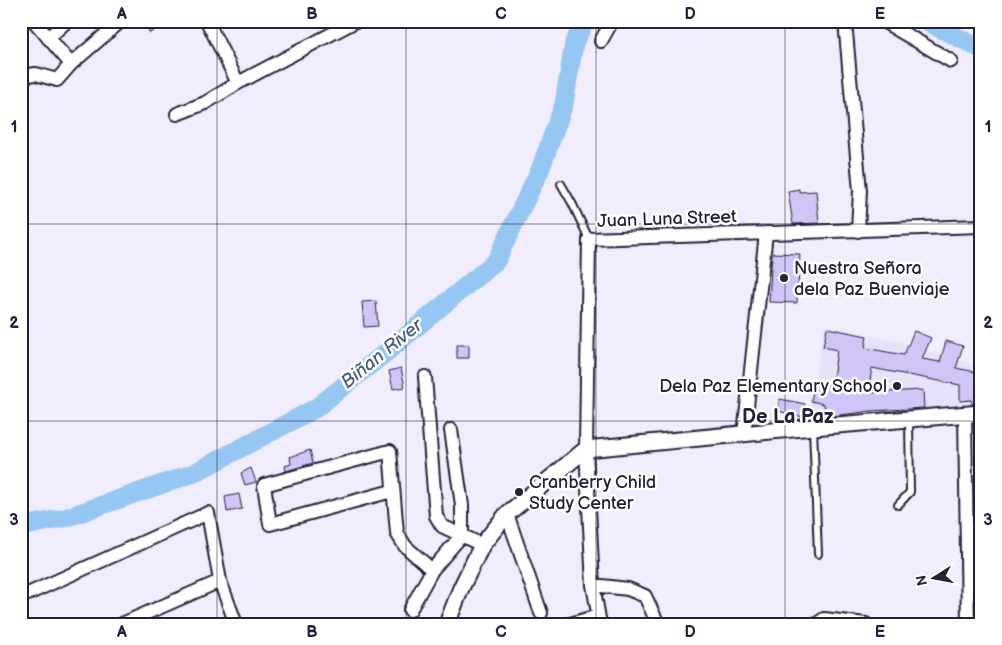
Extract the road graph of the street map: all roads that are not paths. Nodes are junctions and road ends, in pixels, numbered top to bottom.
1 (34, 21) edge
2 (67, 21) edge
3 (121, 21) edge
4 (207, 21) edge
5 (356, 21) edge
6 (612, 21) edge
7 (845, 21) edge
8 (884, 21) edge
9 (48, 38) junction
10 (600, 41) dead end
11 (951, 61) dead end
12 (71, 64) junction
13 (21, 76) edge
14 (238, 83) junction
15 (177, 114) dead end
16 (561, 184) dead end
17 (981, 226) edge
18 (858, 231) junction
19 (766, 233) junction
20 (589, 239) junction
21 (425, 377) dead end
22 (981, 413) edge
23 (965, 414) junction
24 (909, 418) junction
25 (813, 427) junction
26 (451, 430) dead end
27 (744, 434) junction
28 (586, 449) junction
29 (392, 491) junction
30 (898, 505) dead end
31 (507, 514) junction
32 (462, 536) junction
33 (482, 545) junction
34 (818, 554) dead end
35 (432, 570) junction
36 (220, 581) junction
37 (593, 585) junction
38 (21, 597) edge
39 (410, 610) dead end
40 (541, 613) dead end
41 (599, 620) edge
42 (122, 624) edge
43 (236, 624) edge
44 (446, 624) edge
45 (570, 624) edge
46 (658, 624) edge
47 (817, 624) edge
48 (866, 624) edge
49 (968, 624) edge

1 - 9 street
2 - 9 street
3 - 12 street
4 - 14 street
5 - 14 street
6 - 10 street
7 - 18 street
8 - 11 street
9 - 12 street
12 - 13 street
14 - 15 street
16 - 20 lane
17 - 18 street, Juan Luna Street
18 - 19 street, Juan Luna Street
19 - 20 street, Juan Luna Street
19 - 27 street
20 - 28 street, Juan Luna Street
21 - 32 street
22 - 23 street
23 - 24 street
23 - 49 street
24 - 25 street
24 - 30 lane
25 - 27 street
25 - 34 lane
26 - 32 street
27 - 28 street
28 - 31 street
28 - 37 street, Juan Luna Street
29 - 29 street
29 - 35 street
31 - 33 street
31 - 40 street
32 - 33 street
32 - 35 street
33 - 44 street
35 - 39 street
36 - 38 street
36 - 42 street
36 - 43 street
37 - 41 street, Juan Luna Street
37 - 46 street
41 - 45 street
47 - 48 street

